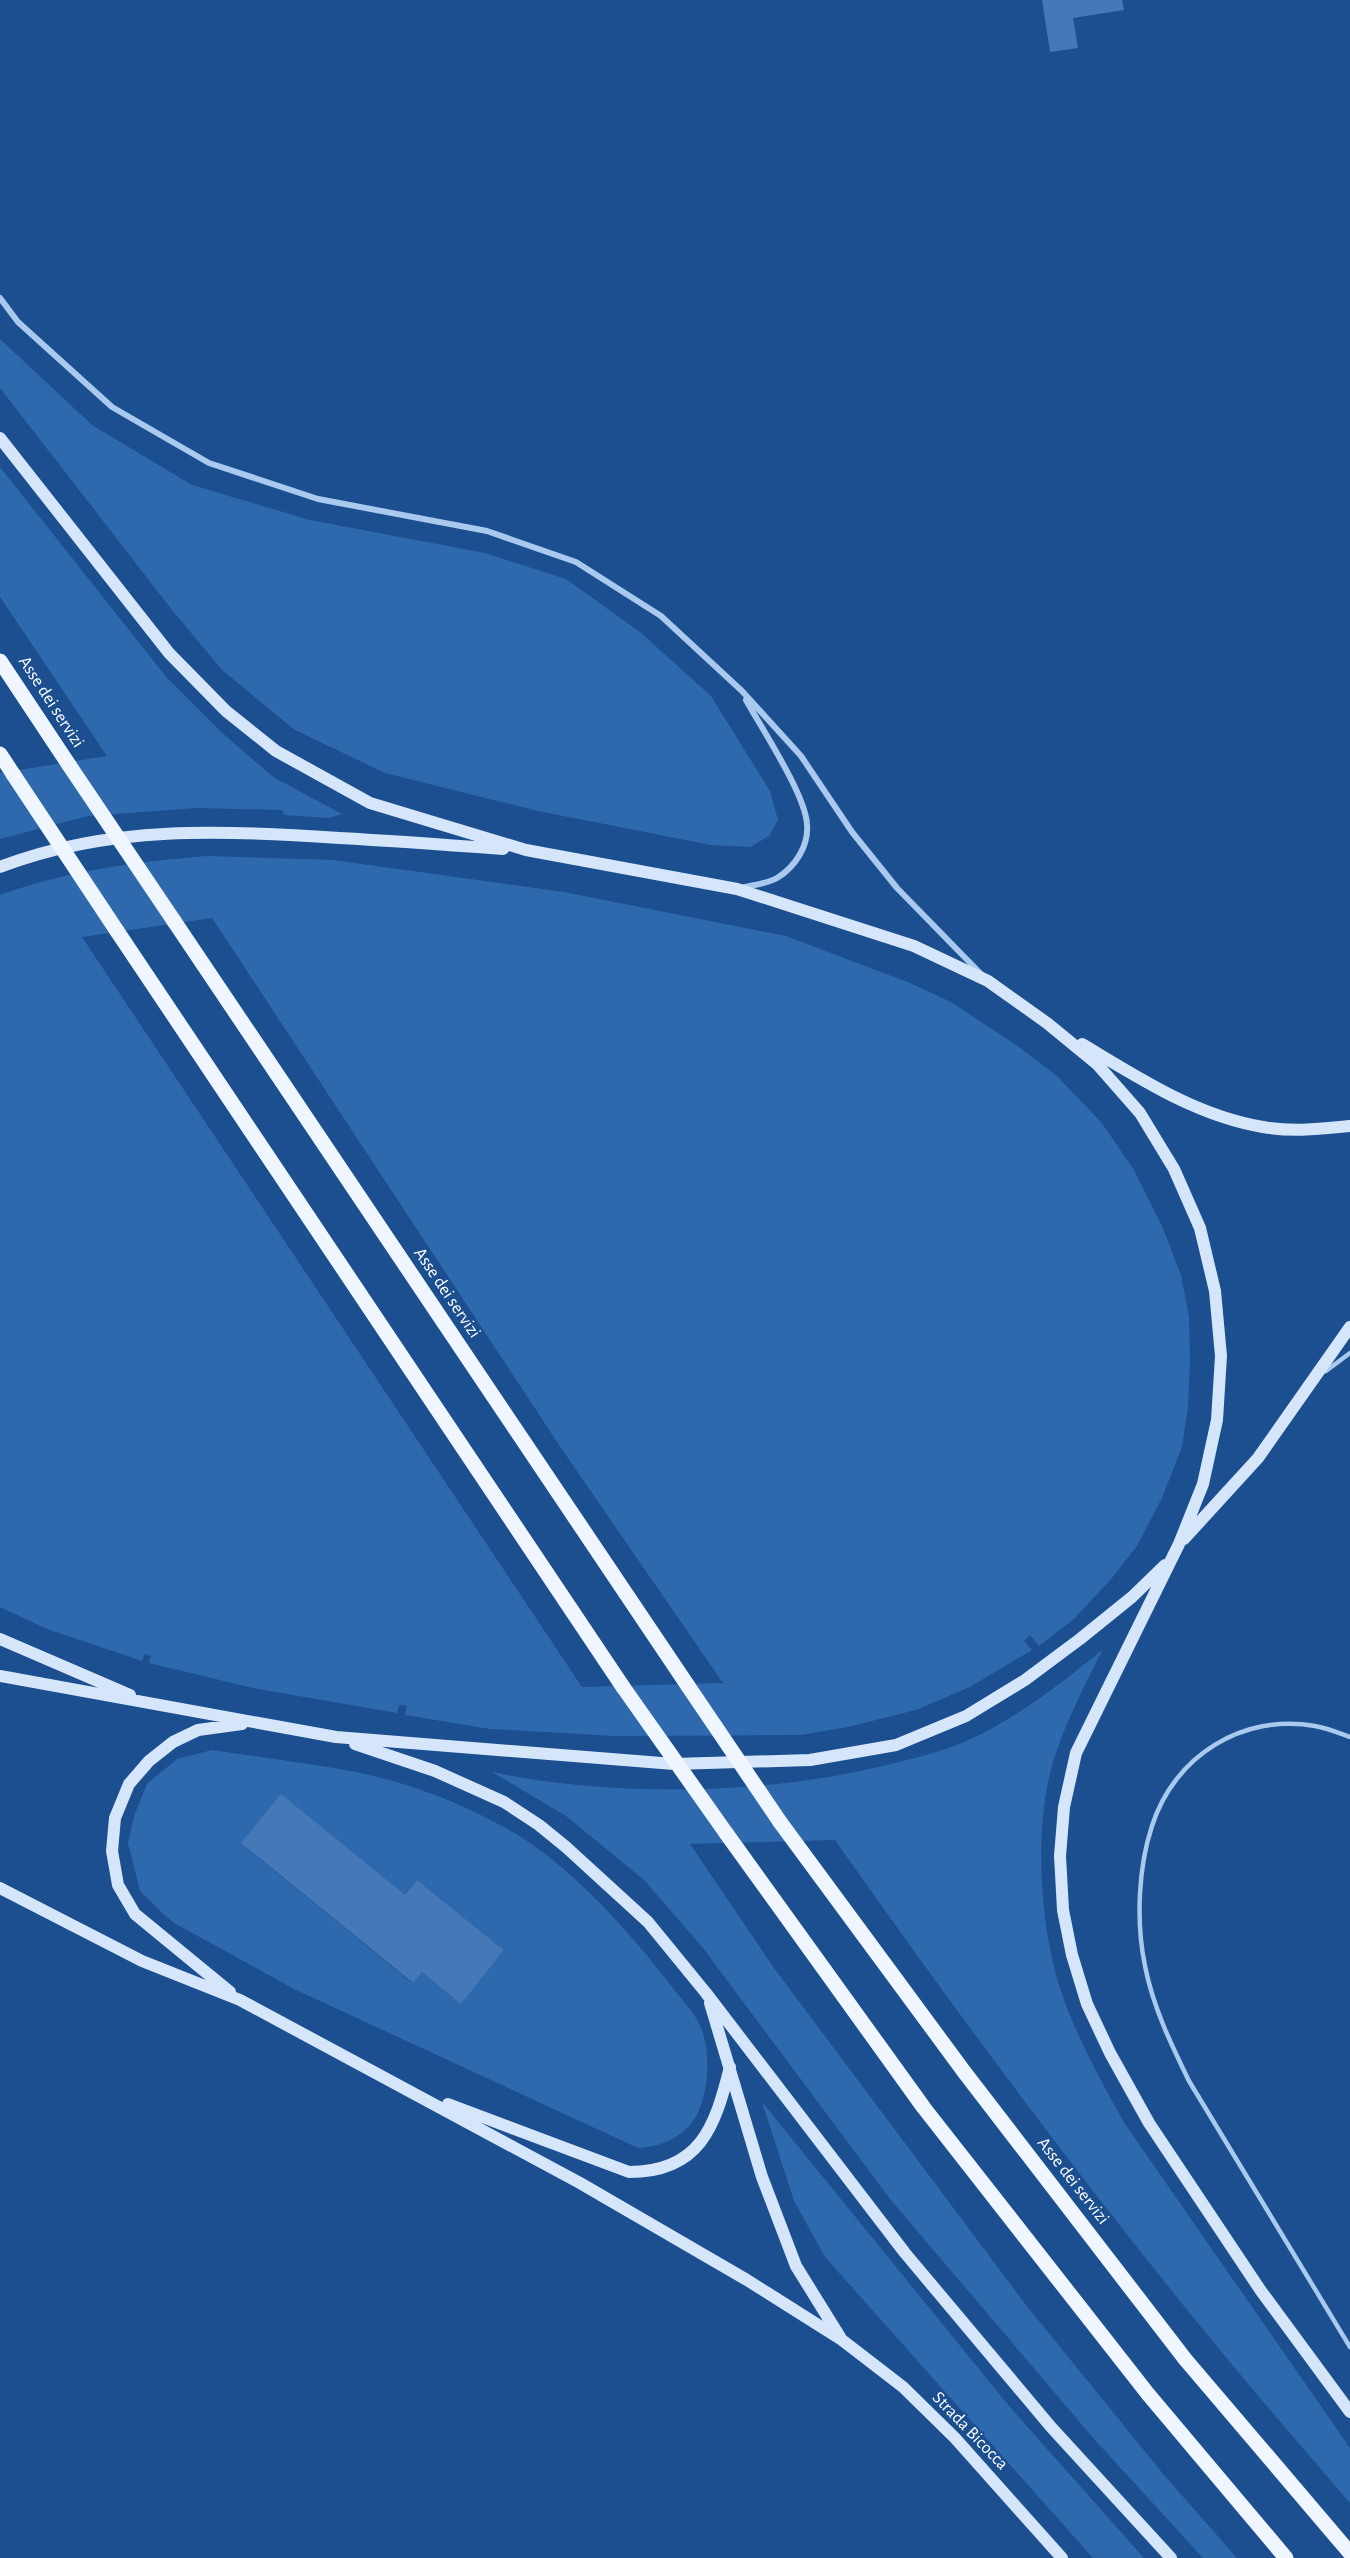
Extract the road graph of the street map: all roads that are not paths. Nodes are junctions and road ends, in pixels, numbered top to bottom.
1 (0, 298) edge
2 (0, 438) edge
3 (0, 661) edge
4 (742, 691) junction
5 (0, 754) edge
6 (525, 850) junction
7 (0, 867) edge
8 (737, 890) junction
9 (988, 981) junction
10 (1047, 1023) junction
11 (1350, 1126) edge
12 (1350, 1327) edge
13 (1350, 1353) edge
14 (1312, 1382) junction
15 (1179, 1544) junction
16 (1172, 1557) junction
17 (0, 1639) edge
18 (0, 1676) edge
19 (150, 1704) junction
20 (252, 1723) junction
21 (336, 1737) junction
22 (1350, 1737) edge
23 (0, 1888) edge
24 (706, 1993) junction
25 (240, 2000) junction
26 (730, 2067) junction
27 (405, 2088) junction
28 (842, 2340) junction
29 (1350, 2347) edge
30 (1350, 2412) edge
31 (1350, 2553) edge
32 (1062, 2558) edge
33 (1171, 2558) edge
34 (1286, 2558) edge

1 - 4 street
2 - 6 main road
3 - 31 main road, Asse dei servizi, bridge
4 - 8 street
4 - 9 street
5 - 34 main road, bridge
6 - 7 main road
6 - 8 main road
8 - 9 main road
9 - 10 main road
10 - 11 main road
10 - 15 main road
12 - 14 main road
13 - 14 lane
14 - 15 main road
15 - 16 main road
16 - 21 main road
16 - 30 main road
17 - 19 main road
18 - 19 main road
19 - 20 main road
20 - 21 main road
20 - 25 main road
21 - 24 main road
22 - 29 lane
23 - 25 main road
24 - 26 main road
24 - 33 main road
25 - 27 main road
26 - 27 main road
26 - 28 main road
27 - 28 main road, Strada Bicocca
28 - 32 main road, Strada Bicocca

